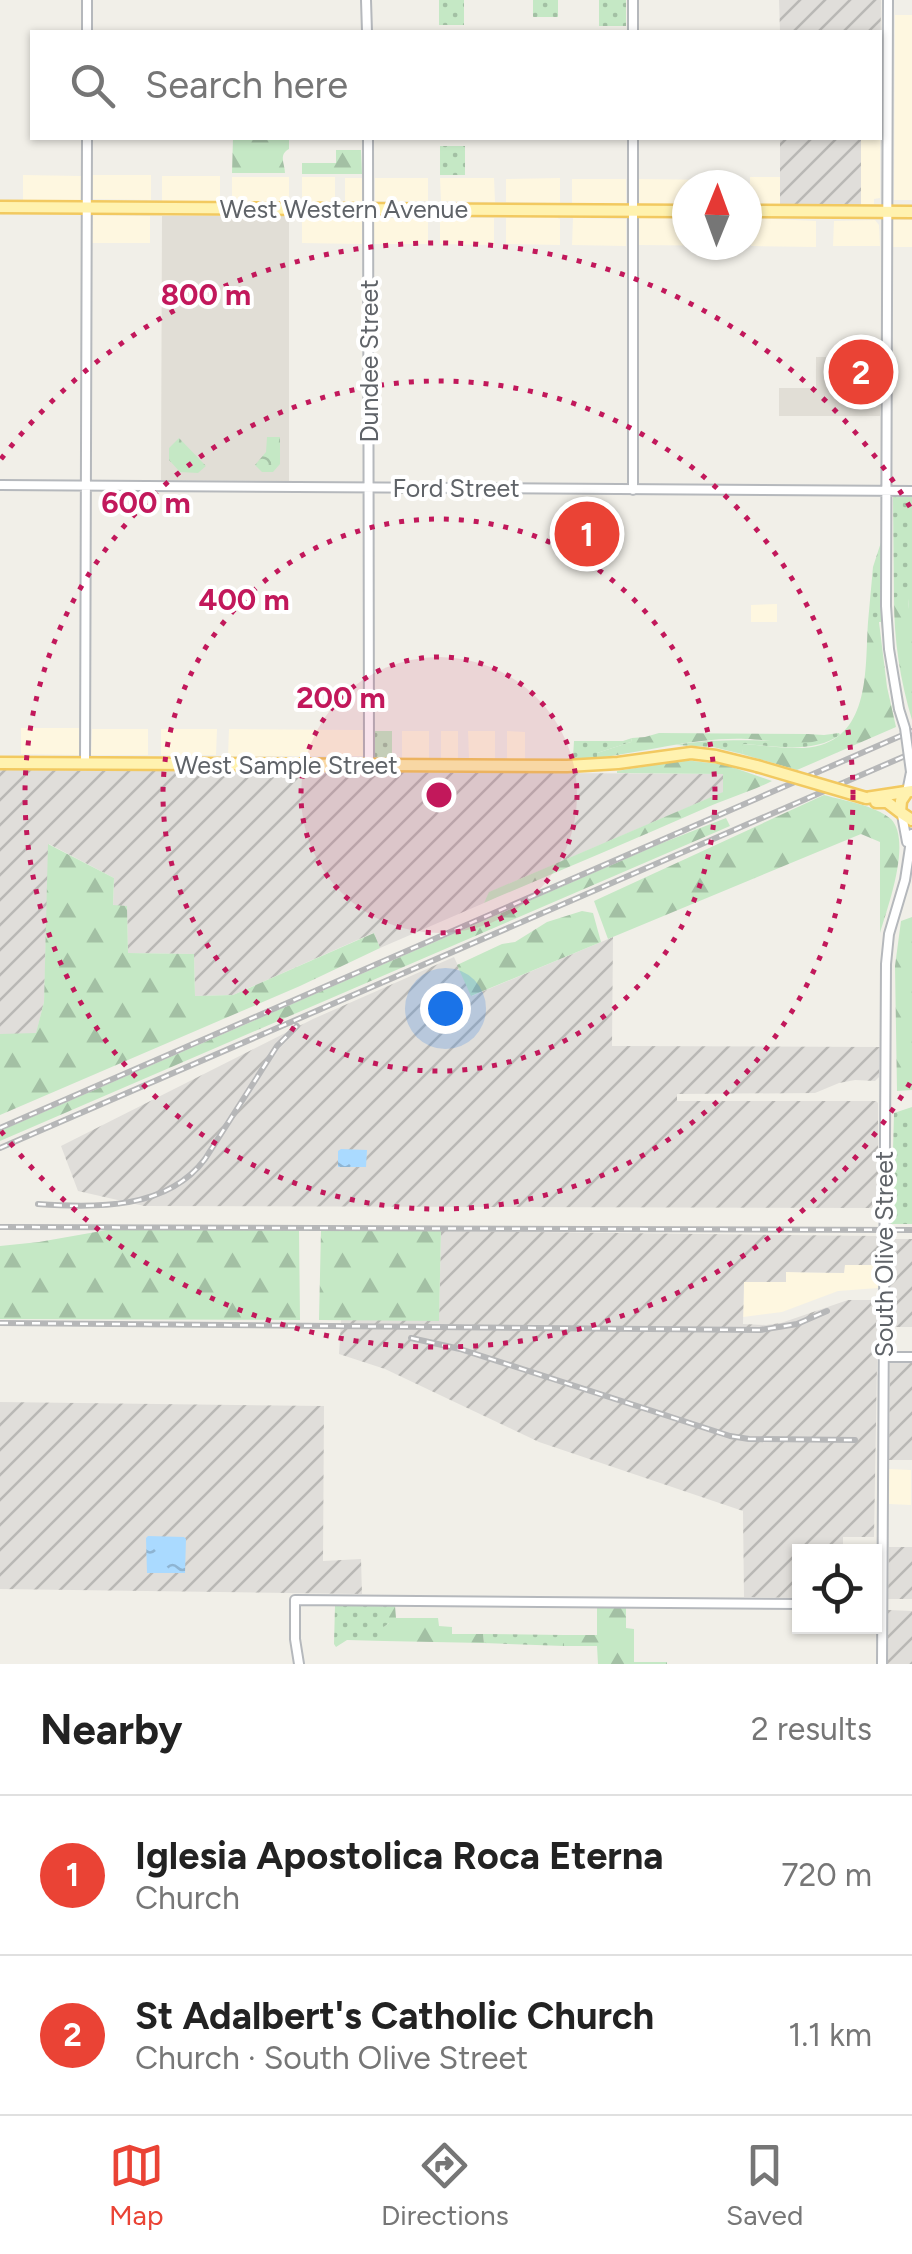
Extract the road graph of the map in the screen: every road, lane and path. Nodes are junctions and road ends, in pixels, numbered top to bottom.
1 (87, 0) edge
2 (366, 0) edge
3 (633, 0) edge
4 (888, 0) edge
5 (87, 30) edge
6 (366, 30) edge
7 (633, 30) edge
8 (87, 140) edge
9 (368, 140) edge
10 (632, 140) edge
11 (0, 207) edge
12 (86, 208) junction
13 (368, 209) junction
14 (632, 210) junction
15 (672, 211) edge
16 (762, 211) edge
17 (887, 212) junction
18 (912, 212) edge
19 (0, 485) edge
20 (86, 485) junction
21 (369, 488) junction
22 (633, 490) junction
23 (887, 491) junction
24 (912, 491) edge
25 (0, 762) edge
26 (85, 763) junction
27 (369, 765) junction
28 (912, 772) edge
29 (909, 792) edge
30 (866, 798) junction
31 (905, 816) edge
32 (912, 834) edge
33 (909, 846) junction
34 (884, 1357) junction
35 (912, 1358) edge
36 (879, 1544) edge
37 (792, 1604) edge
38 (880, 1634) edge
39 (299, 1664) edge
40 (882, 1664) edge

1 - 5 street
2 - 6 street
3 - 7 street
4 - 17 street
8 - 12 street
9 - 13 street, Dundee Street
10 - 14 street
11 - 12 main road, West Western Avenue
12 - 13 main road, West Western Avenue
12 - 20 street
13 - 14 main road, West Western Avenue
13 - 21 street, Dundee Street
14 - 15 main road, West Western Avenue
14 - 22 street
16 - 17 main road
17 - 18 main road
17 - 23 street
19 - 20 street, Ford Street
20 - 21 street, Ford Street
20 - 26 street
21 - 22 street, Ford Street
21 - 27 street, Dundee Street
22 - 23 street, Ford Street
23 - 24 street, Ford Street
23 - 28 street, bridge
25 - 26 main road, West Sample Street
26 - 27 main road, West Sample Street
27 - 30 main road, West Sample Street, bridge
28 - 29 street
29 - 30 main road, West Sample Street
29 - 31 main road
30 - 31 main road, West Sample Street
31 - 33 street, South Olive Street
32 - 33 street, South Olive Street
33 - 34 street, South Olive Street
34 - 35 street
34 - 36 street, South Olive Street
37 - 39 street
38 - 40 street, South Olive Street

